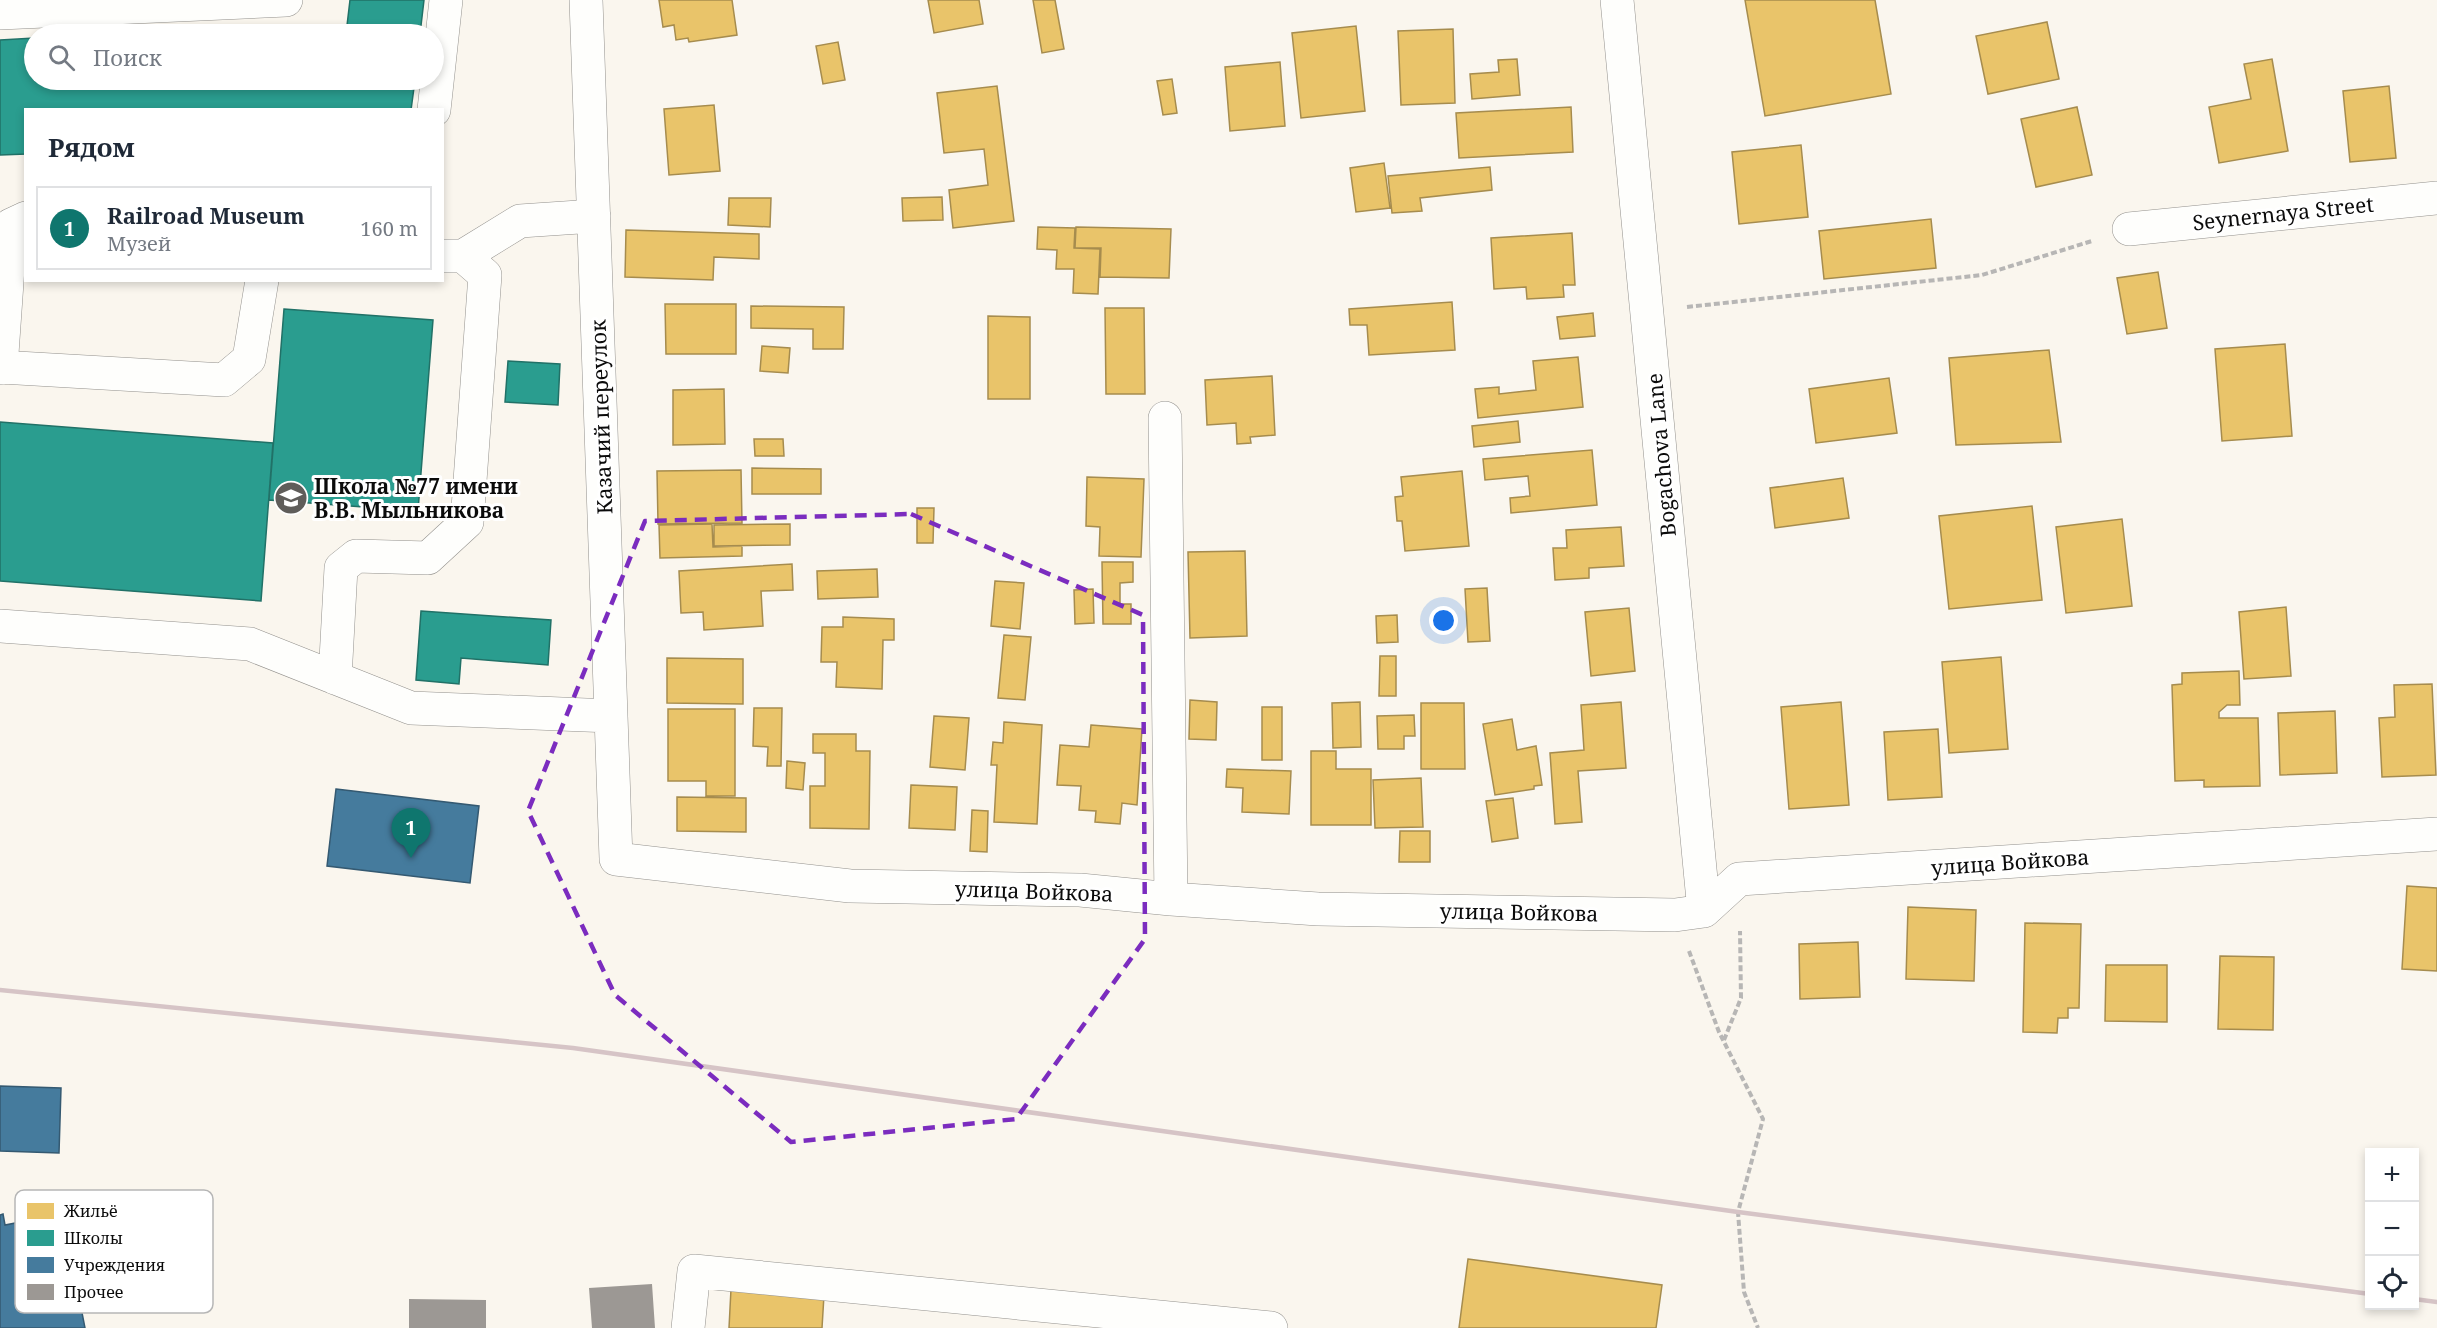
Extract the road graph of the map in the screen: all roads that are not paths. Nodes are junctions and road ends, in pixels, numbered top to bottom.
1 (286, 0) edge
2 (446, 0) edge
3 (586, 0) edge
4 (1617, 0) edge
5 (0, 13) edge
6 (443, 24) edge
7 (436, 90) edge
8 (434, 108) edge
9 (2437, 198) edge
10 (594, 216) junction
11 (24, 219) edge
12 (2129, 229) road end
13 (453, 256) edge
14 (262, 282) edge
15 (1, 368) edge
16 (1165, 418) dead end
17 (0, 626) edge
18 (335, 678) junction
19 (611, 716) junction
20 (615, 834) joint
21 (2437, 834) edge
22 (1171, 899) junction
23 (1690, 913) junction
24 (688, 1328) edge
25 (1271, 1328) edge

1 - 5 street
2 - 6 street
3 - 10 street, Казачий переулок
4 - 23 street, Bogachova Lane
7 - 8 street
9 - 12 street, Seynernaya Street
10 - 13 street
10 - 19 street, Казачий переулок
11 - 15 street
13 - 18 street
14 - 15 street
16 - 22 street
17 - 18 street
18 - 19 street
19 - 20 street, Казачий переулок
20 - 22 street, улица Войкова
21 - 23 street, улица Войкова
22 - 23 street, улица Войкова
24 - 25 street

